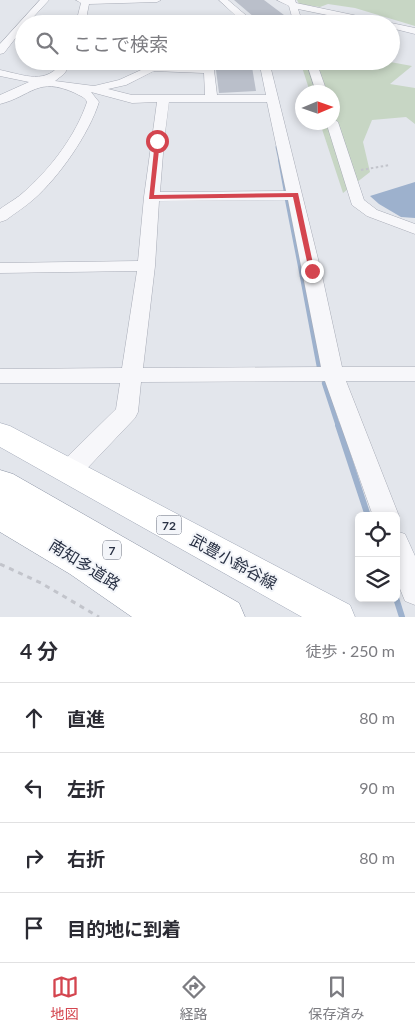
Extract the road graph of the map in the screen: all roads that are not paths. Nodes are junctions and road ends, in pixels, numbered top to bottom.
1 (44, 0) edge
2 (156, 0) edge
3 (223, 0) edge
4 (281, 0) edge
5 (82, 1) edge
6 (292, 2) edge
7 (29, 15) edge
8 (82, 15) edge
9 (239, 15) edge
10 (296, 15) edge
11 (347, 15) edge
12 (400, 27) edge
13 (15, 29) edge
14 (415, 31) edge
15 (5, 39) edge
16 (0, 51) edge
17 (63, 70) edge
18 (145, 70) edge
19 (207, 70) edge
20 (266, 70) edge
21 (315, 70) edge
22 (0, 72) edge
23 (47, 82) junction
24 (320, 85) edge
25 (74, 88) junction
26 (94, 89) junction
27 (164, 98) junction
28 (211, 98) junction
29 (273, 98) junction
30 (0, 100) edge
31 (334, 130) edge
32 (295, 195) junction
33 (151, 198) junction
34 (6, 205) edge
35 (0, 217) edge
36 (415, 228) edge
37 (146, 266) junction
38 (0, 268) edge
39 (333, 374) junction
40 (415, 374) edge
41 (132, 375) junction
42 (0, 376) edge
43 (0, 434) edge
44 (70, 471) junction
45 (0, 484) edge
46 (385, 512) edge
47 (0, 513) edge
48 (400, 553) edge
49 (415, 592) edge
50 (168, 617) edge
51 (224, 617) edge
52 (337, 617) edge

1 - 7 street
2 - 5 street
3 - 9 street
4 - 6 street
5 - 8 street
6 - 10 street
6 - 11 street
12 - 14 street
13 - 15 street
15 - 16 street
17 - 23 street
18 - 26 street
19 - 28 street
20 - 29 street
21 - 24 street
22 - 23 street
23 - 25 street
23 - 30 street
25 - 26 street
25 - 34 street
26 - 27 street
27 - 28 street
27 - 33 street
28 - 29 street
29 - 32 street
31 - 36 street
32 - 33 street
32 - 39 street
33 - 37 street
34 - 35 street
37 - 38 street
37 - 41 street
39 - 40 street
39 - 41 street
39 - 46 street
41 - 42 street
41 - 44 street
43 - 44 main road, 武豊小鈴谷線 / 72
44 - 52 main road, 武豊小鈴谷線 / 72
45 - 51 highway, 南知多道路 / 7
47 - 50 highway, 南知多道路 / 7
48 - 49 street

